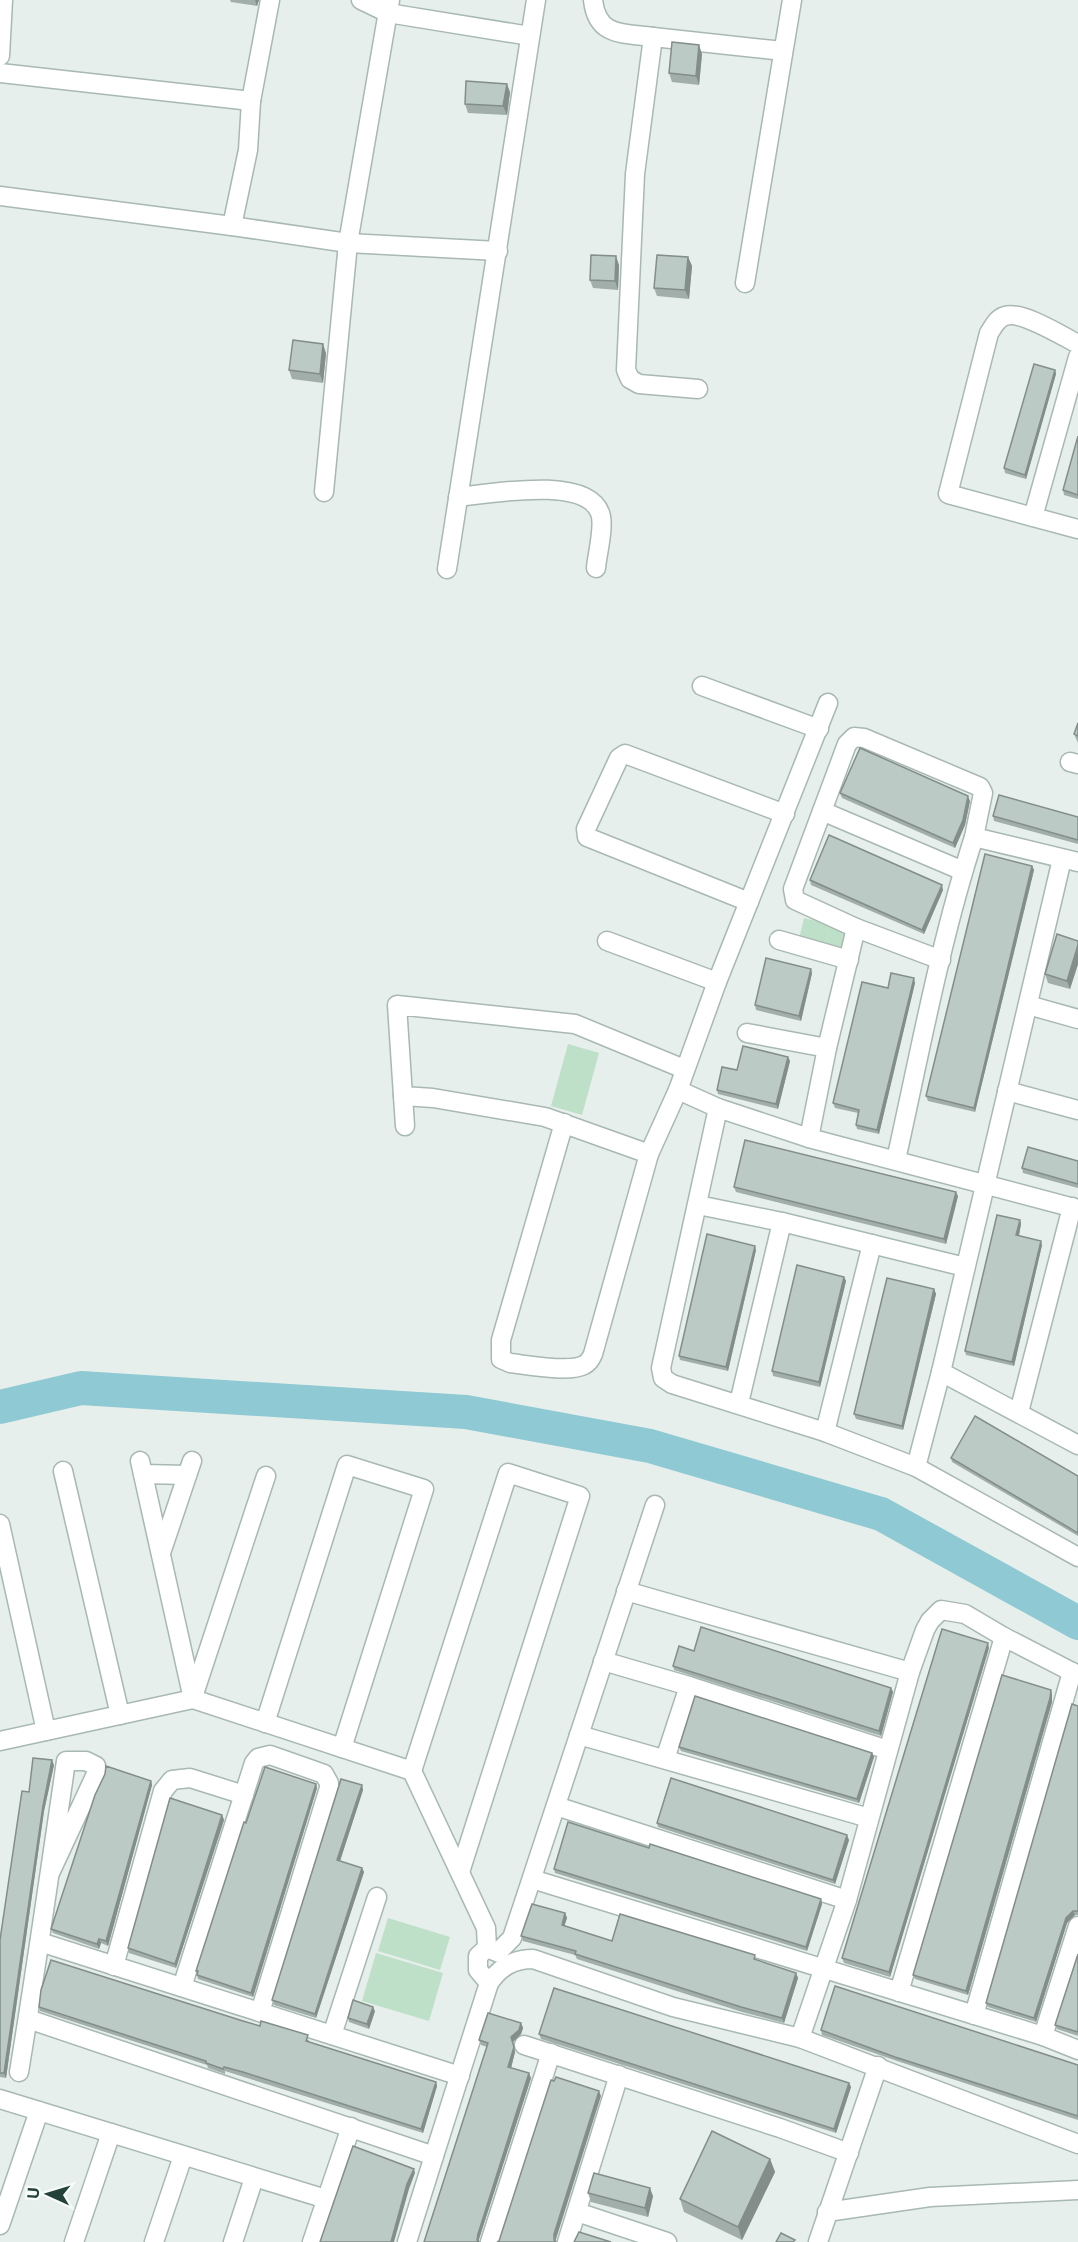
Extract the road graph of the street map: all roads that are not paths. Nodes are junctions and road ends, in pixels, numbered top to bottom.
1 (3, 0) edge
2 (270, 0) edge
3 (361, 0) edge
4 (536, 0) edge
5 (593, 0) edge
6 (792, 0) edge
7 (389, 7) edge
8 (530, 36) junction
9 (653, 37) junction
10 (783, 51) junction
11 (0, 56) edge
12 (0, 73) edge
13 (251, 101) junction
14 (0, 196) edge
15 (232, 226) junction
16 (348, 243) junction
17 (498, 251) junction
18 (745, 283) dead end
19 (1078, 344) edge
20 (1078, 357) edge
21 (698, 389) dead end
22 (324, 492) dead end
23 (458, 497) junction
24 (1033, 517) junction
25 (1078, 529) edge
26 (596, 568) dead end
27 (447, 569) dead end
28 (702, 686) dead end
29 (828, 703) dead end
30 (819, 729) junction
31 (822, 811) junction
32 (785, 814) junction
33 (974, 837) junction
34 (1070, 861) edge
35 (963, 871) junction
36 (749, 902) junction
37 (856, 928) junction
38 (779, 940) dead end
39 (607, 941) dead end
40 (849, 960) junction
41 (941, 960) junction
42 (717, 982) junction
43 (1028, 1005) junction
44 (1078, 1019) edge
45 (747, 1033) dead end
46 (827, 1048) junction
47 (684, 1069) junction
48 (678, 1090) junction
49 (1007, 1091) junction
50 (403, 1096) junction
51 (718, 1108) junction
52 (1078, 1110) edge
53 (564, 1123) junction
54 (405, 1126) dead end
55 (809, 1138) junction
56 (649, 1154) junction
57 (896, 1160) junction
58 (985, 1186) junction
59 (698, 1205) junction
60 (1075, 1208) edge
61 (782, 1222) junction
62 (872, 1244) junction
63 (966, 1267) junction
64 (941, 1372) junction
65 (739, 1403) junction
66 (1019, 1412) junction
67 (825, 1432) junction
68 (1078, 1445) edge
69 (916, 1467) junction
70 (63, 1471) dead end
71 (266, 1476) dead end
72 (655, 1504) dead end
73 (0, 1524) edge
74 (160, 1554) junction
75 (1078, 1557) edge
76 (626, 1591) junction
77 (1004, 1637) junction
78 (603, 1661) junction
79 (910, 1672) junction
80 (1075, 1674) edge
81 (689, 1686) junction
82 (193, 1699) junction
83 (120, 1715) junction
84 (265, 1723) junction
85 (46, 1731) junction
86 (579, 1735) junction
87 (0, 1741) edge
88 (342, 1748) junction
89 (888, 1750) junction
90 (665, 1759) junction
91 (412, 1771) junction
92 (244, 1795) junction
93 (556, 1806) junction
94 (869, 1818) junction
95 (460, 1872) junction
96 (50, 1873) junction
97 (532, 1879) junction
98 (377, 1897) dead end
99 (847, 1900) junction
100 (1078, 1926) edge
101 (40, 1942) junction
102 (499, 1955) junction
103 (114, 1966) junction
104 (824, 1968) junction
105 (489, 1983) junction
106 (182, 1987) junction
107 (899, 1992) junction
108 (260, 2012) junction
109 (974, 2015) junction
110 (28, 2019) junction
111 (332, 2035) junction
112 (1042, 2036) junction
113 (800, 2038) junction
114 (524, 2045) dead end
115 (1078, 2050) edge
116 (551, 2053) junction
117 (878, 2066) junction
118 (19, 2072) dead end
119 (619, 2075) junction
120 (460, 2076) junction
121 (0, 2099) edge
122 (39, 2111) junction
123 (351, 2127) junction
124 (111, 2133) junction
125 (1078, 2144) edge
126 (849, 2153) junction
127 (183, 2156) junction
128 (434, 2156) junction
129 (254, 2178) junction
130 (1078, 2190) edge
131 (326, 2199) junction
132 (577, 2212) junction
133 (827, 2212) junction
134 (0, 2225) edge
135 (657, 2240) edge
136 (75, 2242) edge
137 (154, 2242) edge
138 (233, 2242) edge
139 (312, 2242) edge
140 (406, 2242) edge
141 (490, 2242) edge
142 (567, 2242) edge
143 (818, 2242) edge

1 - 11 street
2 - 13 street
3 - 7 street
4 - 8 street
5 - 9 street
6 - 10 street
7 - 8 street
7 - 16 street
8 - 17 street
9 - 10 street
9 - 21 street
10 - 18 street
12 - 13 street
13 - 15 street
14 - 15 street
15 - 16 street
16 - 17 street
16 - 22 street
17 - 23 street
19 - 24 street
20 - 24 street
23 - 26 street
23 - 27 street
24 - 25 street
28 - 30 street
29 - 30 street
30 - 32 street
31 - 33 street
31 - 35 street
31 - 37 street
32 - 36 street
32 - 36 street
33 - 34 street
33 - 35 street
34 - 43 street
35 - 41 street
36 - 42 street
37 - 40 street
37 - 41 street
38 - 40 street
39 - 42 street
40 - 46 street
41 - 57 street
42 - 47 street
43 - 44 street
43 - 49 street
45 - 46 street
46 - 55 street
47 - 48 street
47 - 50 street
48 - 51 street
48 - 56 street
49 - 52 street
49 - 58 street
50 - 53 street
50 - 54 street
51 - 55 street
51 - 59 street
53 - 56 street
53 - 56 street
55 - 57 street
57 - 58 street
58 - 60 street
58 - 63 street
59 - 61 street
59 - 65 street
60 - 66 street
61 - 62 street
61 - 65 street
62 - 63 street
62 - 67 street
63 - 64 street
64 - 66 street
64 - 69 street
65 - 67 street
66 - 68 street
67 - 69 street
69 - 75 street
70 - 83 street
71 - 82 street
72 - 76 street
73 - 85 street
74 - 74 street
74 - 82 street
76 - 78 street
76 - 79 street
77 - 79 street
77 - 80 street
77 - 107 street
78 - 81 street
78 - 86 street
79 - 89 street
80 - 109 street
81 - 89 street
81 - 90 street
82 - 83 street
82 - 84 street
83 - 85 street
84 - 88 street
84 - 88 street
85 - 87 street
86 - 90 street
86 - 93 street
88 - 91 street
89 - 94 street
90 - 94 street
91 - 95 street
91 - 95 street
92 - 103 street
92 - 106 street
92 - 108 street
93 - 97 street
93 - 99 street
94 - 99 street
95 - 102 street
96 - 96 street
96 - 101 street
97 - 102 street
97 - 104 street
98 - 111 street
99 - 104 street
100 - 112 street
101 - 103 street
101 - 110 street
102 - 105 street
102 - 105 street
102 - 113 street
103 - 106 street
104 - 107 street
104 - 113 street
105 - 120 street
106 - 108 street
107 - 109 street
108 - 111 street
109 - 112 street
110 - 118 street
110 - 123 street
111 - 120 street
112 - 115 street
113 - 117 street
114 - 116 street
116 - 119 street
116 - 141 street
117 - 125 street
117 - 126 street
119 - 126 street
119 - 132 street
120 - 128 street
121 - 122 street
122 - 124 street
122 - 134 street
123 - 128 street
123 - 131 street
124 - 127 street
124 - 136 street
126 - 133 street
127 - 129 street
127 - 137 street
128 - 140 street
129 - 131 street
129 - 138 street
130 - 133 street
131 - 139 street
132 - 135 street
132 - 142 street
133 - 143 street

